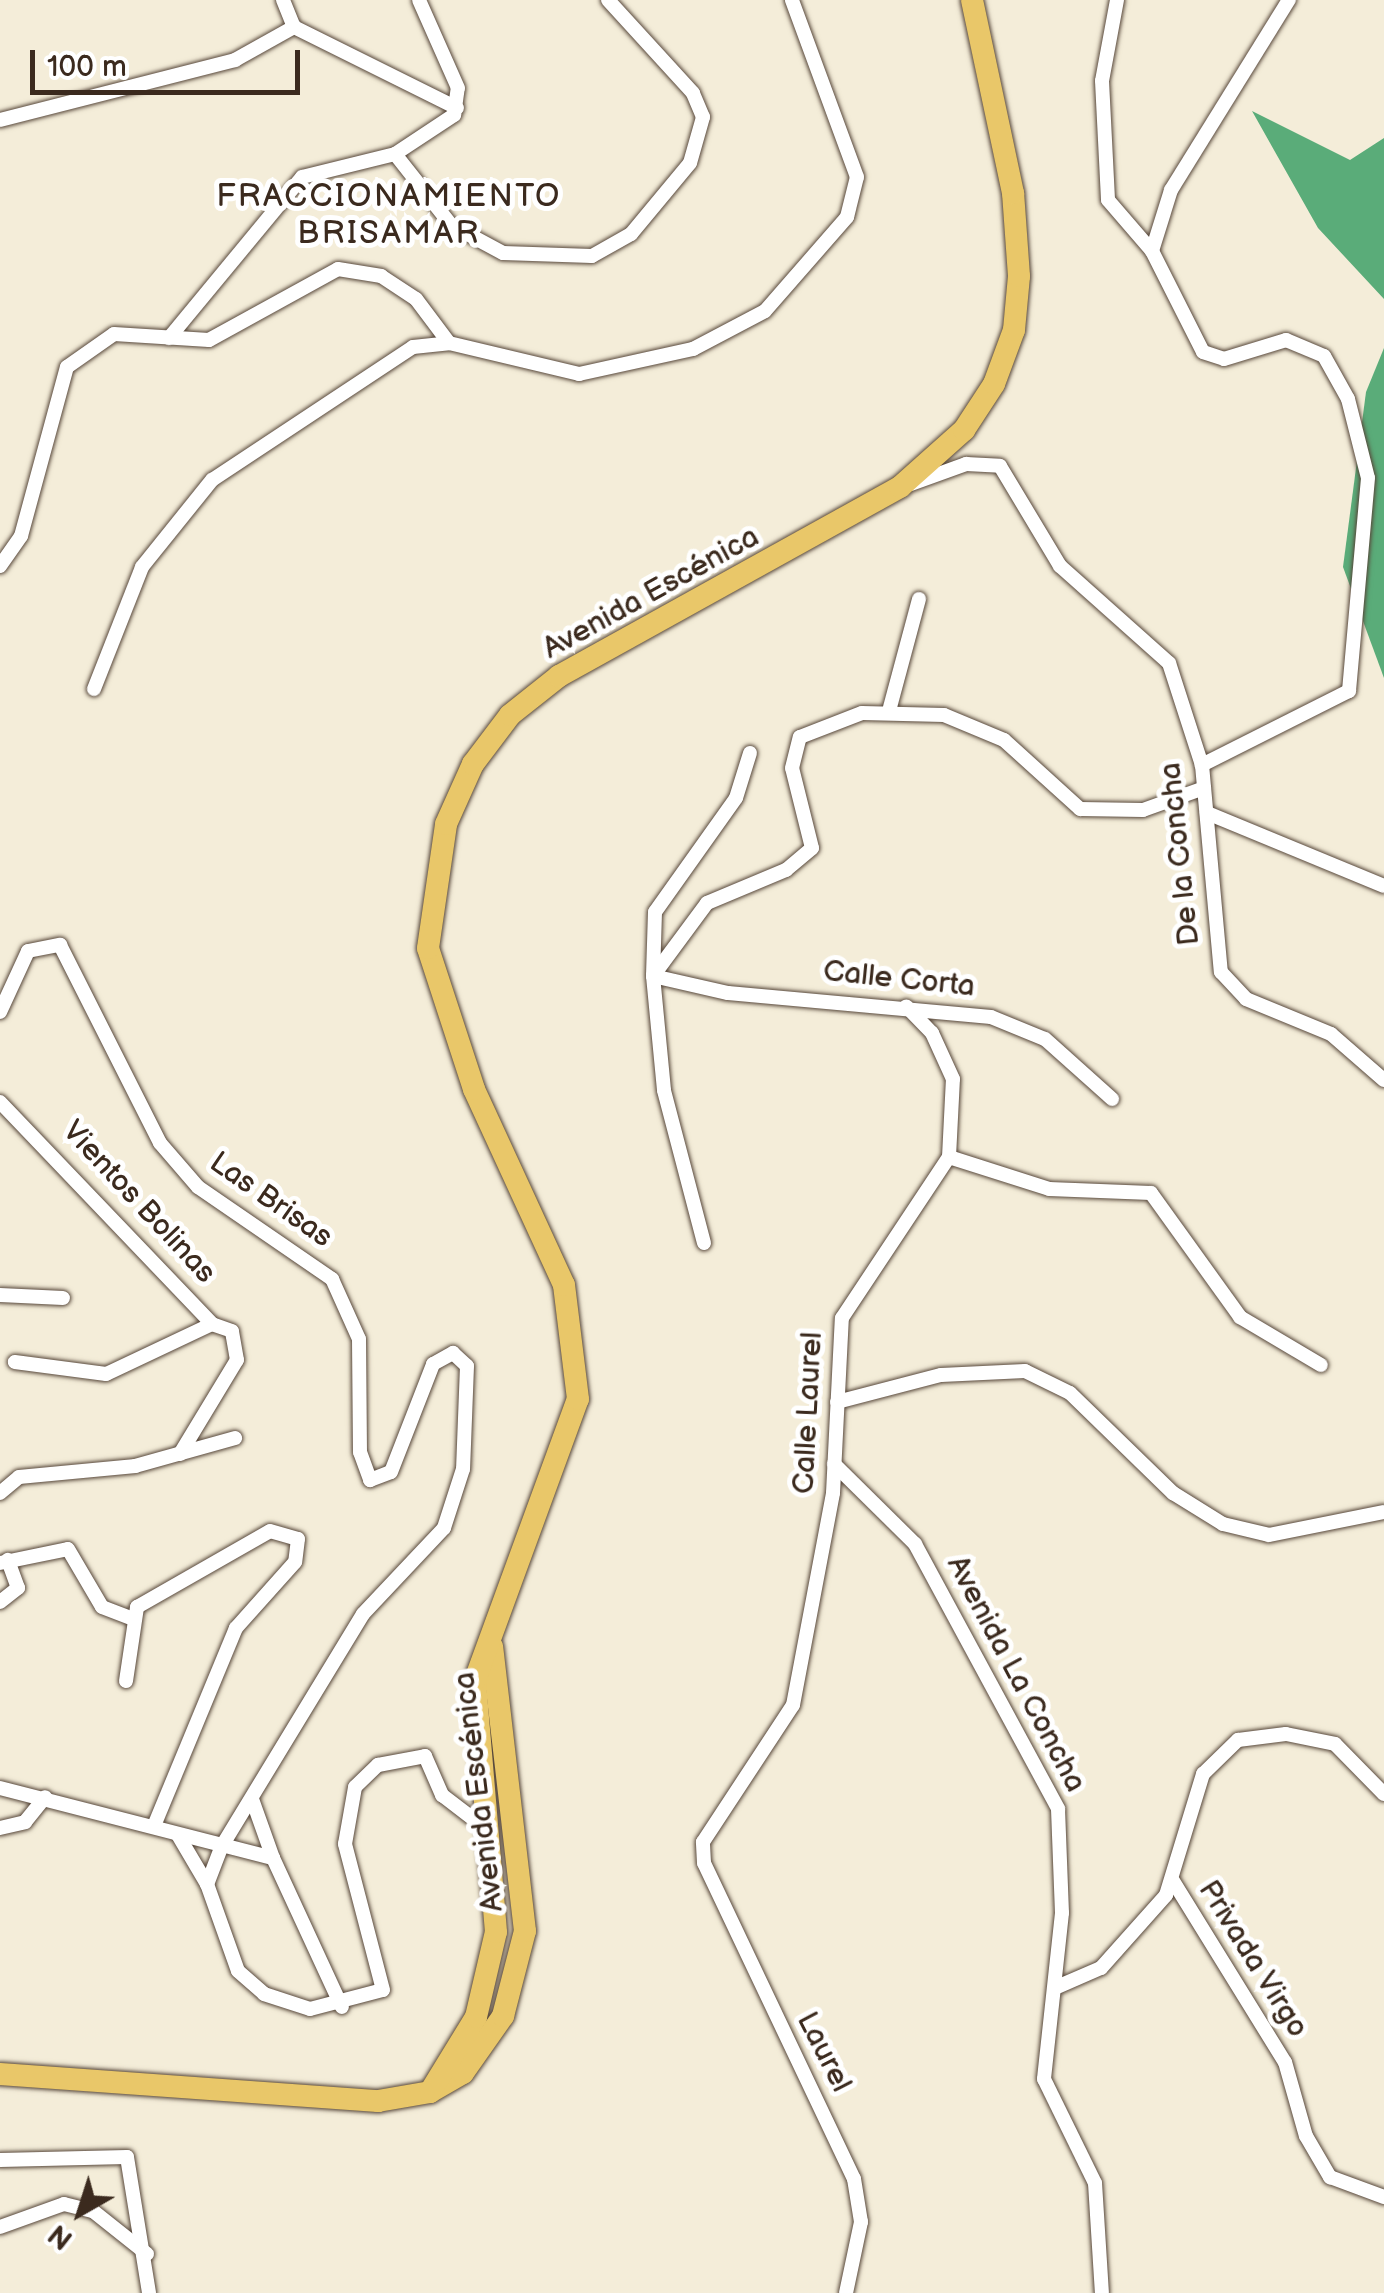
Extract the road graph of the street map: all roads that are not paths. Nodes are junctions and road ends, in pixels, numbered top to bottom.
1 (282, 0) edge
2 (420, 0) edge
3 (608, 0) edge
4 (972, 0) edge
5 (1118, 0) edge
6 (1289, 0) edge
7 (796, 5) edge
8 (294, 27) junction
9 (457, 108) junction
10 (0, 120) edge
11 (396, 154) junction
12 (1152, 250) junction
13 (169, 338) junction
14 (449, 343) junction
15 (900, 487) junction
16 (0, 566) edge
17 (919, 599) dead end
18 (94, 689) dead end
19 (889, 711) junction
20 (750, 753) dead end
21 (1202, 766) junction
22 (1204, 788) junction
23 (1208, 813) junction
24 (1384, 886) edge
25 (653, 976) junction
26 (906, 1006) junction
27 (0, 1012) edge
28 (1384, 1080) edge
29 (0, 1088) edge
30 (1112, 1098) dead end
31 (4, 1103) edge
32 (950, 1157) junction
33 (704, 1243) dead end
34 (0, 1296) edge
35 (63, 1298) dead end
36 (212, 1324) junction
37 (15, 1362) dead end
38 (1321, 1364) dead end
39 (837, 1402) junction
40 (235, 1438) dead end
41 (180, 1455) junction
42 (834, 1464) junction
43 (0, 1492) edge
44 (1384, 1512) edge
45 (4, 1562) edge
46 (0, 1602) edge
47 (130, 1618) junction
48 (491, 1628) junction
49 (126, 1680) dead end
50 (0, 1788) edge
51 (1384, 1794) edge
52 (44, 1796) junction
53 (252, 1800) junction
54 (154, 1826) junction
55 (0, 1828) edge
56 (486, 1830) junction
57 (178, 1834) junction
58 (702, 1842) joint
59 (517, 1844) junction
60 (221, 1848) junction
61 (272, 1858) junction
62 (1173, 1881) junction
63 (208, 1884) junction
64 (1058, 1987) junction
65 (342, 2006) junction
66 (0, 2074) edge
67 (430, 2092) junction
68 (0, 2160) edge
69 (1384, 2197) edge
70 (0, 2227) edge
71 (147, 2254) junction
72 (149, 2293) edge
73 (846, 2293) edge
74 (1102, 2293) edge

1 - 8 street
2 - 9 street
3 - 11 street
4 - 15 main road, Avenida Escénica
5 - 12 street
6 - 12 street
7 - 14 street
8 - 9 street
8 - 10 street
9 - 11 street
11 - 13 street
12 - 21 street
13 - 14 street
13 - 16 street
14 - 18 street
15 - 21 street, De la Concha
15 - 48 main road, Avenida Escénica
17 - 19 street
19 - 22 street
19 - 25 street
20 - 25 street
21 - 22 street, De la Concha
22 - 23 street, De la Concha
23 - 24 street
23 - 28 street, De la Concha
25 - 26 street, Calle Corta
25 - 33 street
26 - 30 street, Calle Corta
26 - 32 street
27 - 53 street, Las Brisas
29 - 31 street
31 - 36 street, Vientos Bolinas
32 - 38 street
32 - 39 street, Calle Laurel
34 - 35 street
36 - 37 street, Vientos Bolinas
36 - 41 street
39 - 42 street, Calle Laurel
39 - 44 street
40 - 41 street
41 - 43 street
42 - 58 street, Calle Laurel
42 - 64 street, Avenida La Concha
45 - 46 street
45 - 47 street
47 - 49 street
47 - 54 street
48 - 56 main road, Avenida Escénica
48 - 59 main road, Avenida Escénica
50 - 52 street
51 - 62 street
52 - 54 street
52 - 55 street
53 - 60 street, Las Brisas
53 - 61 street
54 - 57 street
56 - 59 street
56 - 65 street
56 - 67 main road, Avenida Escénica
57 - 60 street
57 - 63 street
58 - 73 street, Laurel
59 - 67 main road, Avenida Escénica
60 - 61 street
60 - 63 street, Las Brisas
61 - 65 street
62 - 64 street
62 - 69 street, Privada Virgo
63 - 65 street
64 - 74 street, Avenida La Concha
66 - 67 main road
68 - 71 street
70 - 71 street
71 - 72 street

